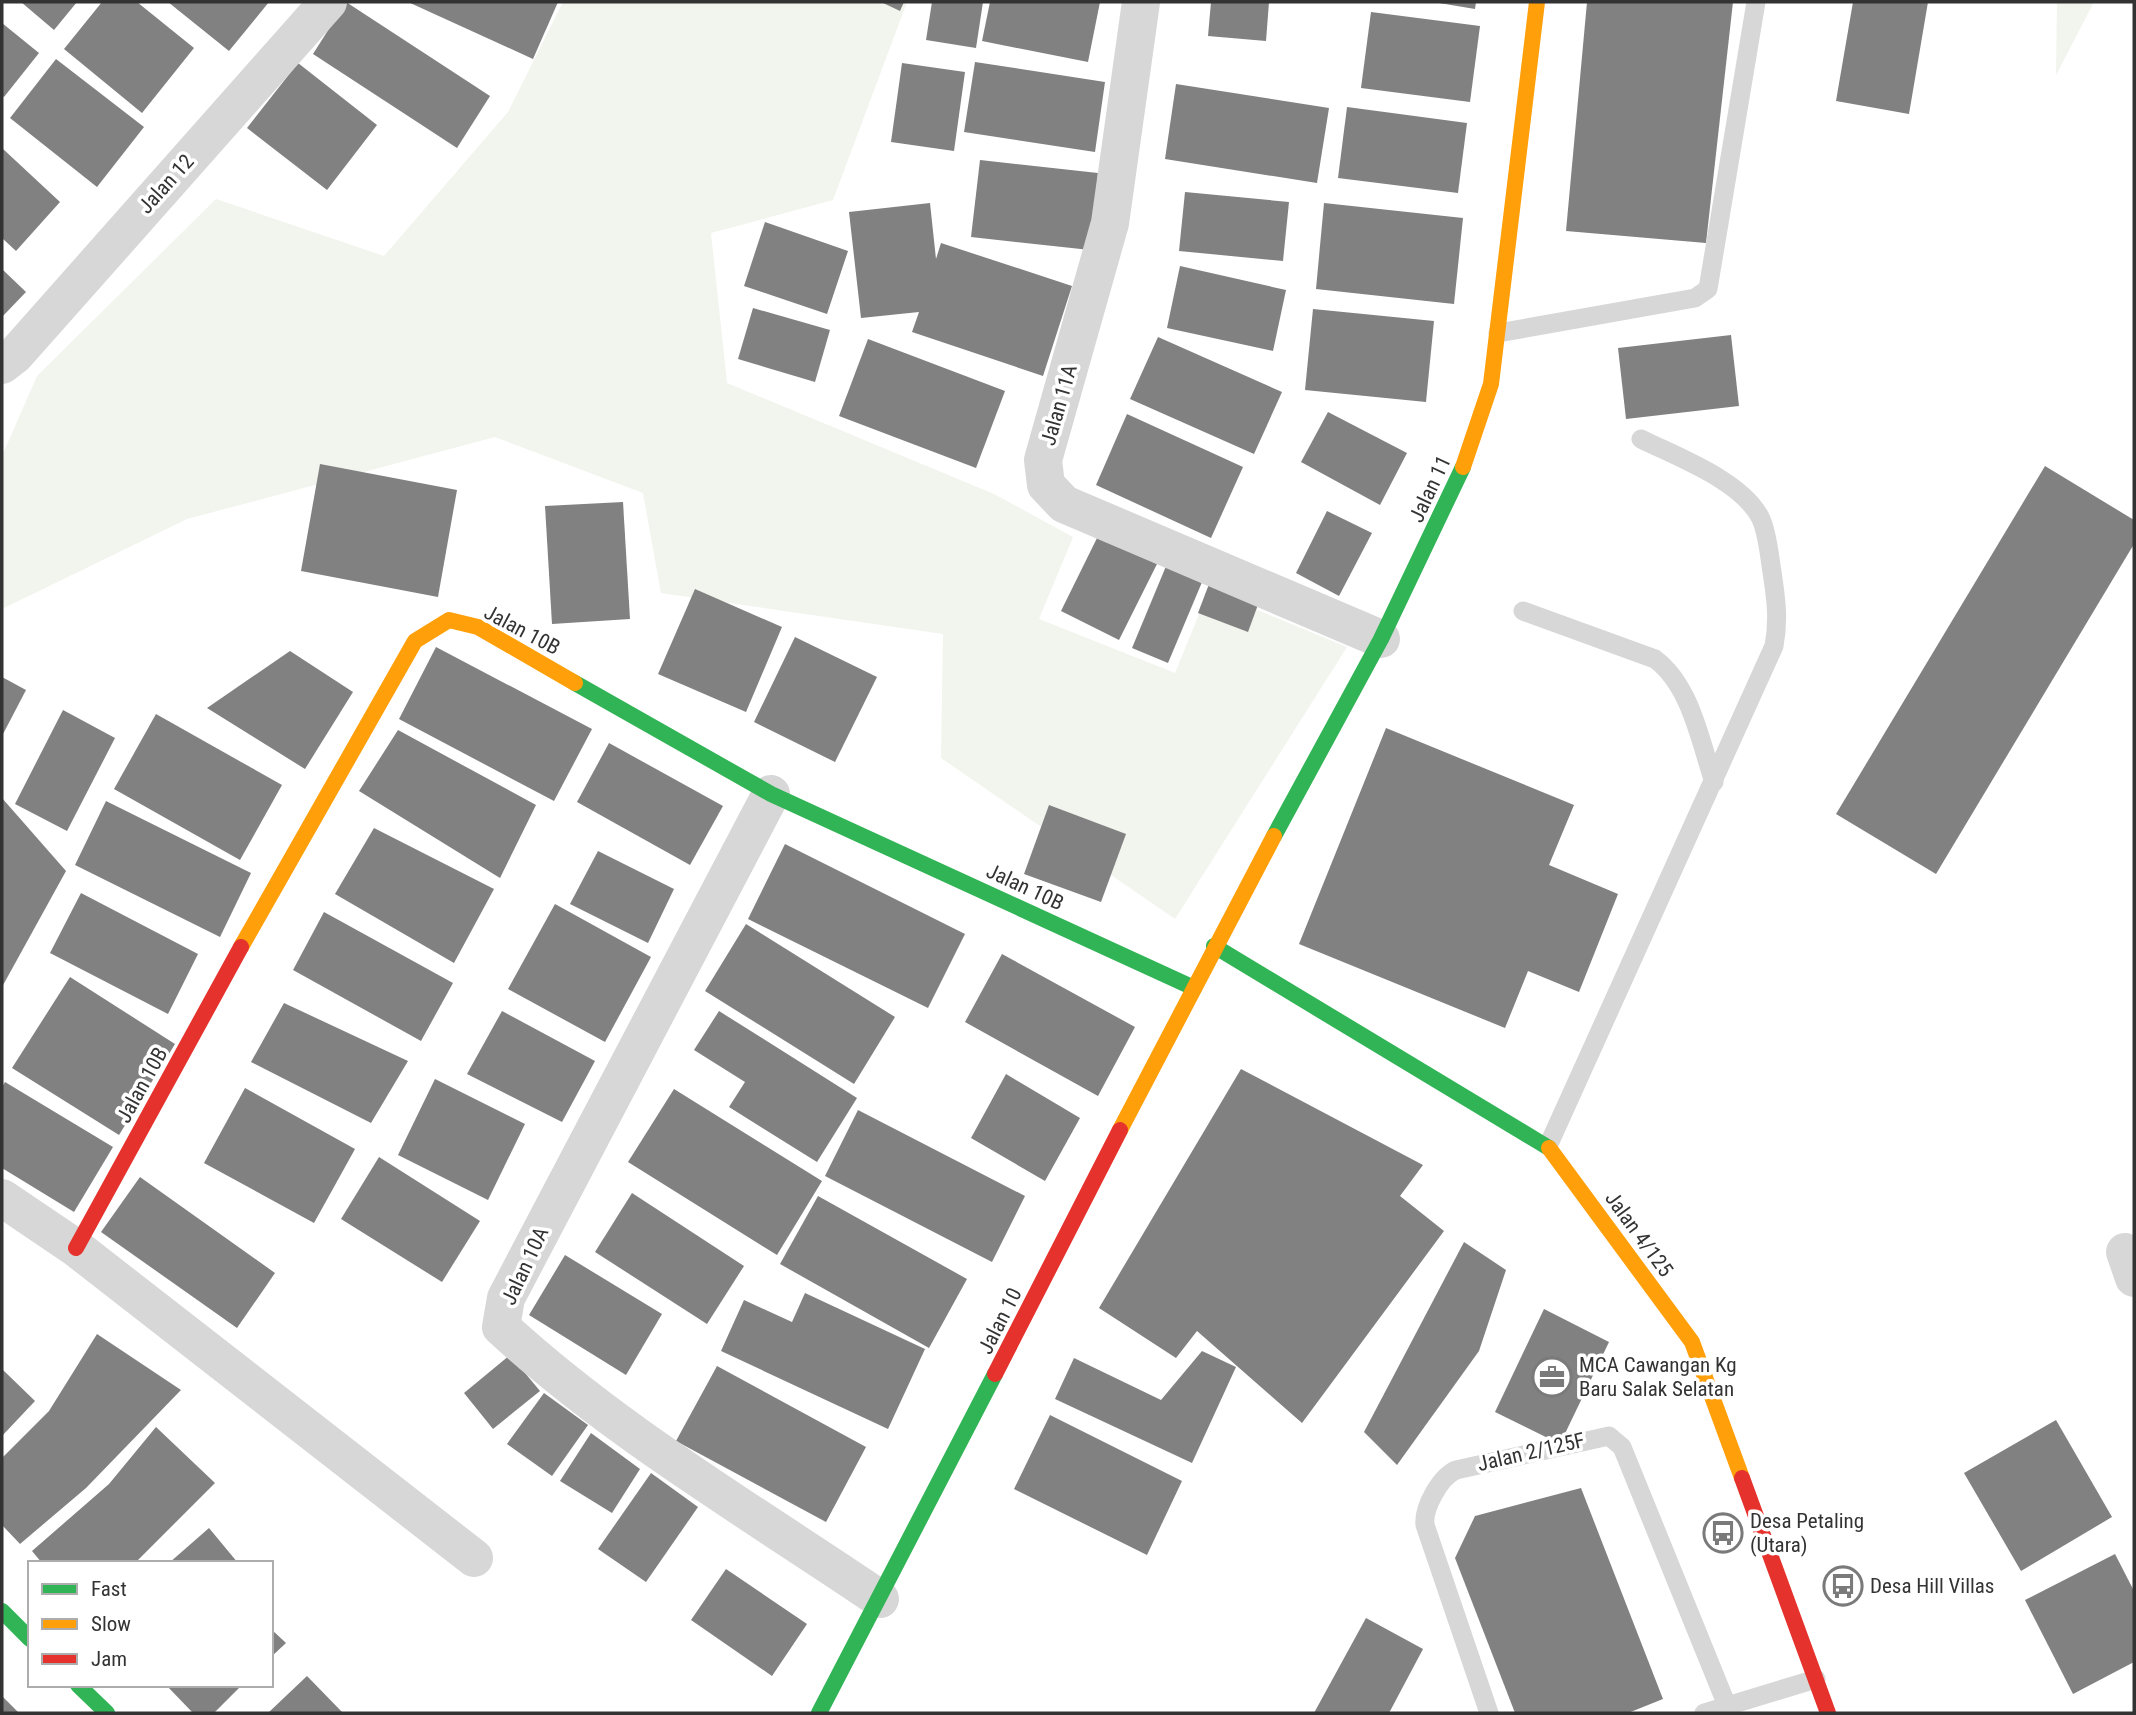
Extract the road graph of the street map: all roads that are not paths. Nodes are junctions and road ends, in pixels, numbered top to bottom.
1 (328, 2) edge
2 (1141, 2) edge
3 (1536, 2) edge
4 (1756, 2) edge
5 (1498, 333) junction
6 (2, 365) edge
7 (1642, 439) dead end
8 (1523, 611) dead end
9 (1381, 639) junction
10 (1714, 782) junction
11 (771, 794) junction
12 (1214, 946) junction
13 (1194, 988) junction
14 (1548, 1146) junction
15 (2, 1198) edge
16 (76, 1248) junction
17 (474, 1558) dead end
18 (880, 1599) junction
19 (2, 1611) edge
20 (28, 1637) edge
21 (1816, 1679) junction
22 (80, 1687) edge
23 (1729, 1710) edge
24 (107, 1713) edge
25 (818, 1713) edge
26 (1489, 1713) edge
27 (1704, 1713) edge
28 (1828, 1713) edge

1 - 6 street, Jalan 12
2 - 9 street, Jalan 11A
3 - 5 street, Jalan 11
4 - 5 lane
5 - 9 street, Jalan 11
7 - 10 lane
8 - 10 lane
9 - 12 street, Jalan 11
10 - 14 lane
11 - 13 street, Jalan 10B
11 - 16 street, Jalan 10B
11 - 18 street, Jalan 10A
12 - 13 street, Jalan 10
12 - 14 street, Jalan 4/125
13 - 18 street, Jalan 10
14 - 21 street, Jalan 4/125
15 - 16 street
16 - 17 street
18 - 25 street, Jalan 10
19 - 20 street
21 - 23 lane
21 - 28 street, Jalan 4/125
22 - 24 street
23 - 26 lane, Jalan 2/125F
23 - 27 lane

